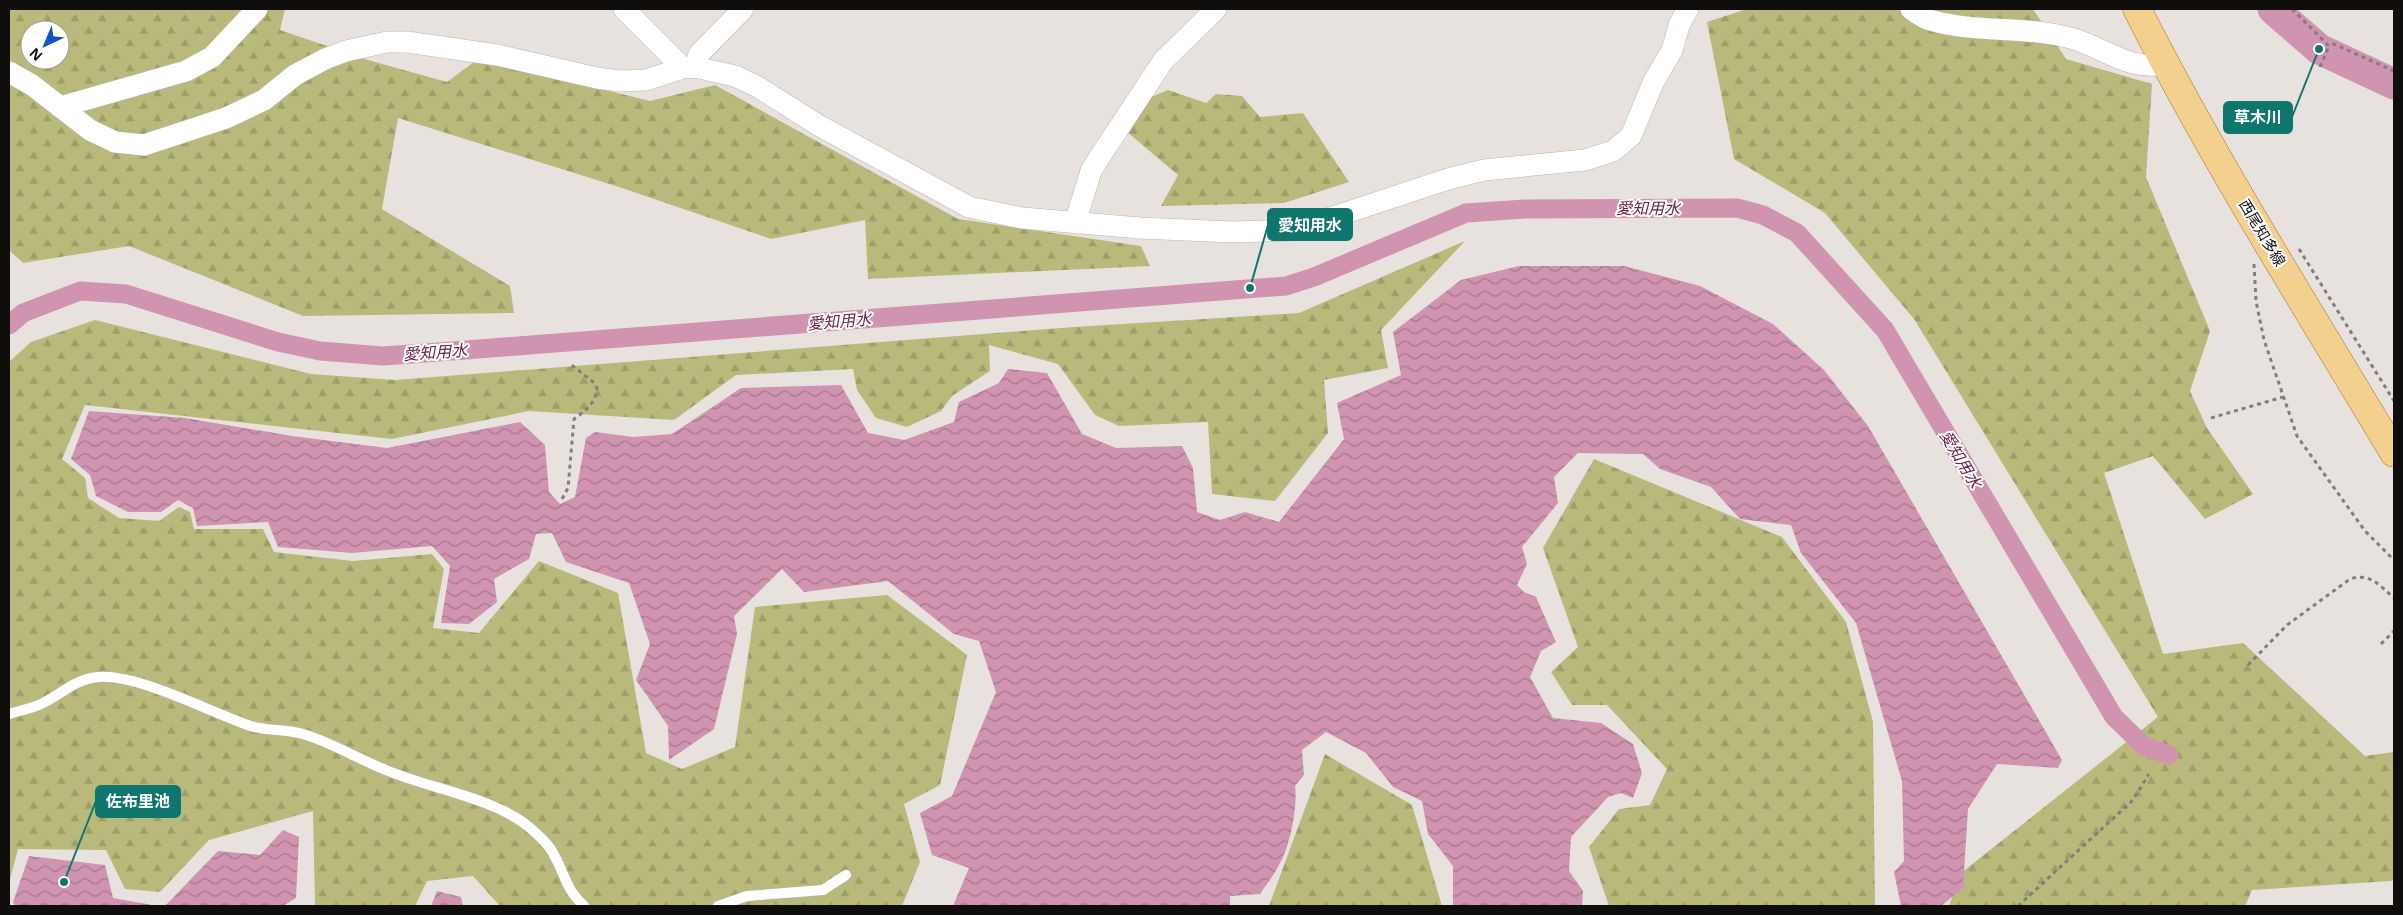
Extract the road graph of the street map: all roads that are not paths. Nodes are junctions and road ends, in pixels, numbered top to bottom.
1 (257, 9) edge
2 (624, 9) edge
3 (743, 9) edge
4 (1216, 9) edge
5 (1688, 9) edge
6 (1910, 9) edge
7 (2137, 9) edge
8 (2165, 64) junction
9 (689, 67) junction
10 (9, 72) edge
11 (60, 107) junction
12 (1075, 223) junction
13 (2394, 453) edge
14 (9, 714) edge
15 (846, 875) dead end
16 (584, 906) edge
17 (718, 906) edge

1 - 11 street
2 - 9 street
3 - 9 street
4 - 12 street
5 - 12 street
6 - 8 street
7 - 8 main road, 西尾知多線
8 - 13 main road, 西尾知多線
9 - 11 street
9 - 12 street
10 - 11 street
14 - 16 lane
15 - 17 lane

